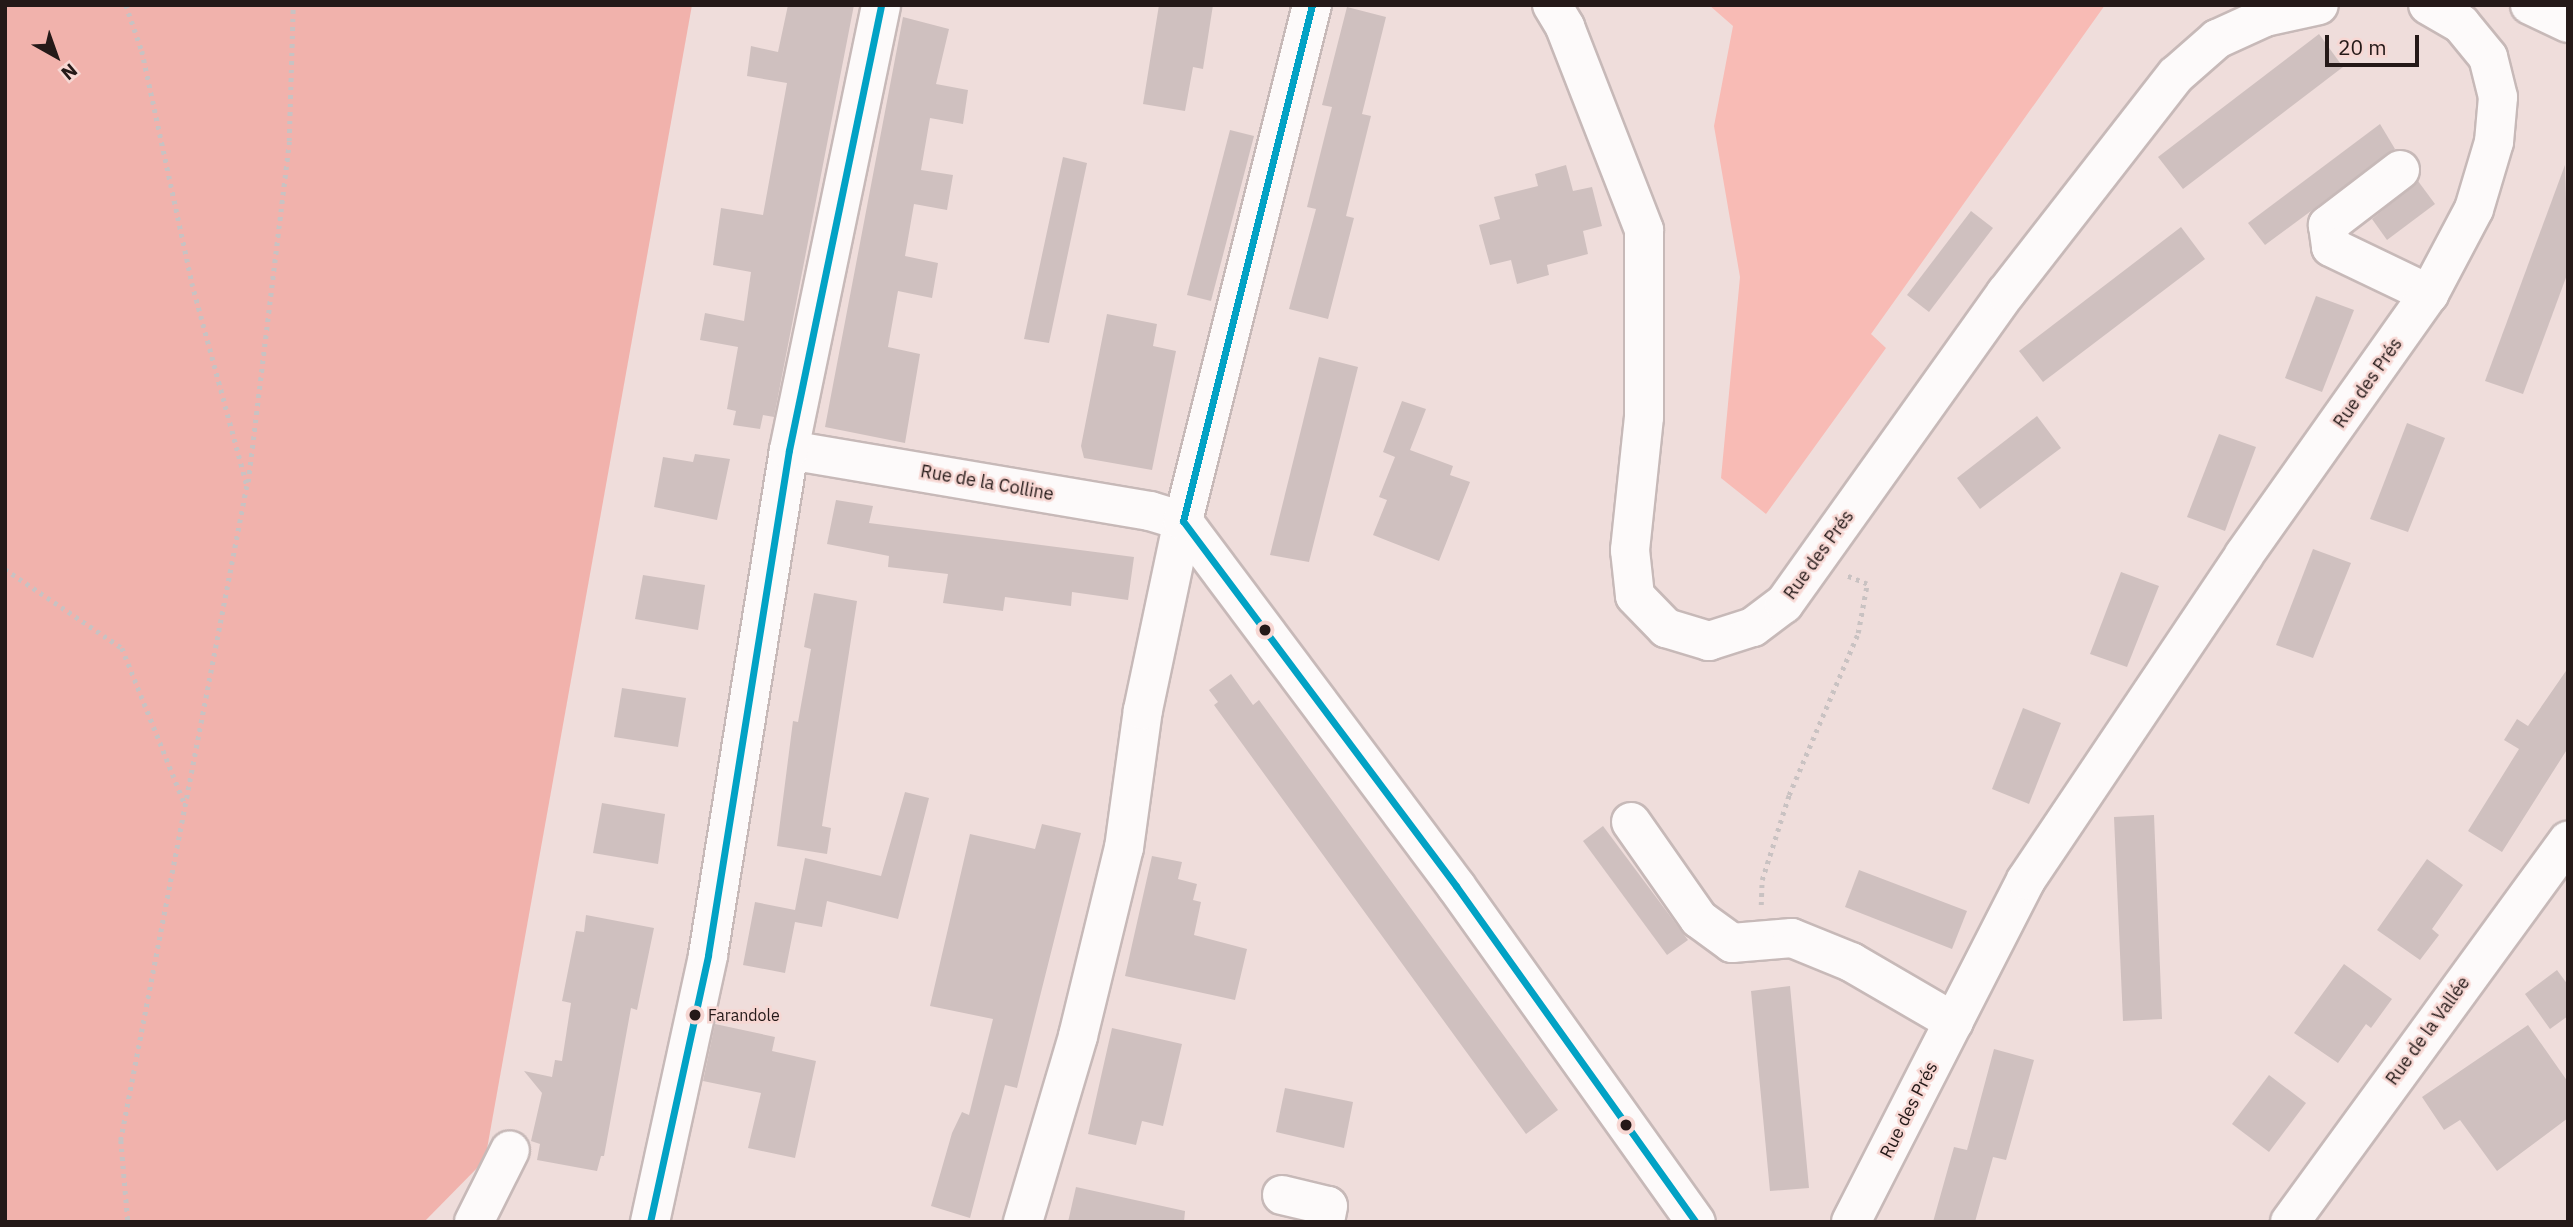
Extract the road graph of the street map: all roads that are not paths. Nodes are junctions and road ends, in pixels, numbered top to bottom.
1 (881, 5) edge
2 (1311, 5) edge
3 (1552, 5) edge
4 (2319, 5) edge
5 (2428, 5) edge
6 (2530, 5) edge
7 (2568, 23) edge
8 (2400, 170) dead end
9 (2429, 294) junction
10 (789, 450) junction
11 (1183, 521) junction
12 (1630, 822) dead end
13 (2568, 841) edge
14 (1954, 1022) junction
15 (510, 1150) dead end
16 (1282, 1195) dead end
17 (474, 1222) edge
18 (650, 1222) edge
19 (1023, 1222) edge
20 (1325, 1222) edge
21 (1696, 1222) edge
22 (1851, 1222) edge
23 (2290, 1222) edge

1 - 10 street
2 - 11 street
3 - 4 street, Rue des Prés
5 - 9 street, Rue des Prés
6 - 7 street
8 - 9 street
9 - 14 street, Rue des Prés
10 - 11 street, Rue de la Colline
10 - 18 street
11 - 19 street
11 - 21 street
12 - 14 street
13 - 23 street, Rue de la Vallée
14 - 22 street, Rue des Prés
15 - 17 street
16 - 20 street

